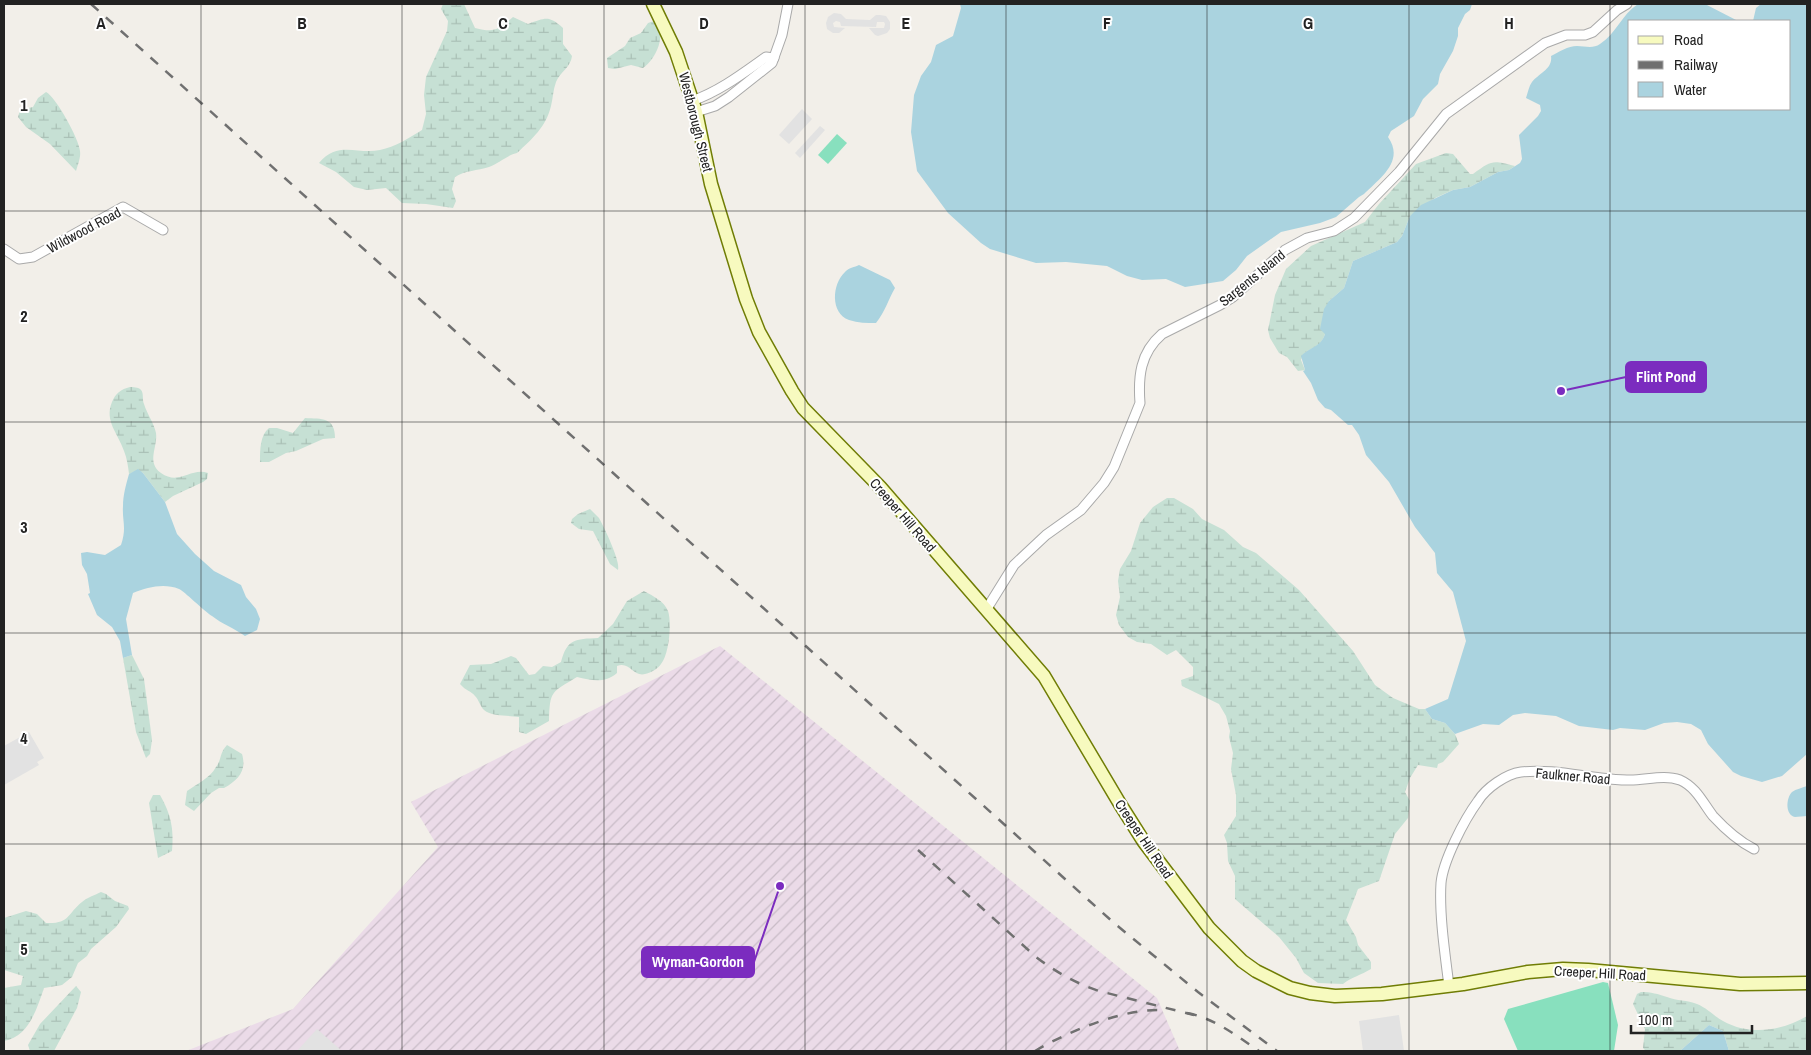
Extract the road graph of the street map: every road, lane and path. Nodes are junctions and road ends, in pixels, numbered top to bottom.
1 (653, 4) edge
2 (788, 4) edge
3 (1627, 4) edge
4 (694, 106) junction
5 (163, 230) dead end
6 (728, 244) joint
7 (4, 249) edge
8 (986, 610) junction
9 (1754, 849) dead end
10 (1807, 983) edge
11 (1449, 986) junction

1 - 4 street, Westborough Street
2 - 4 street
3 - 8 street, Sargents Island
4 - 6 street, Westborough Street
5 - 7 street, Wildwood Road
6 - 8 street, Creeper Hill Road
8 - 11 street, Creeper Hill Road
9 - 11 street, Faulkner Road
10 - 11 street, Creeper Hill Road

